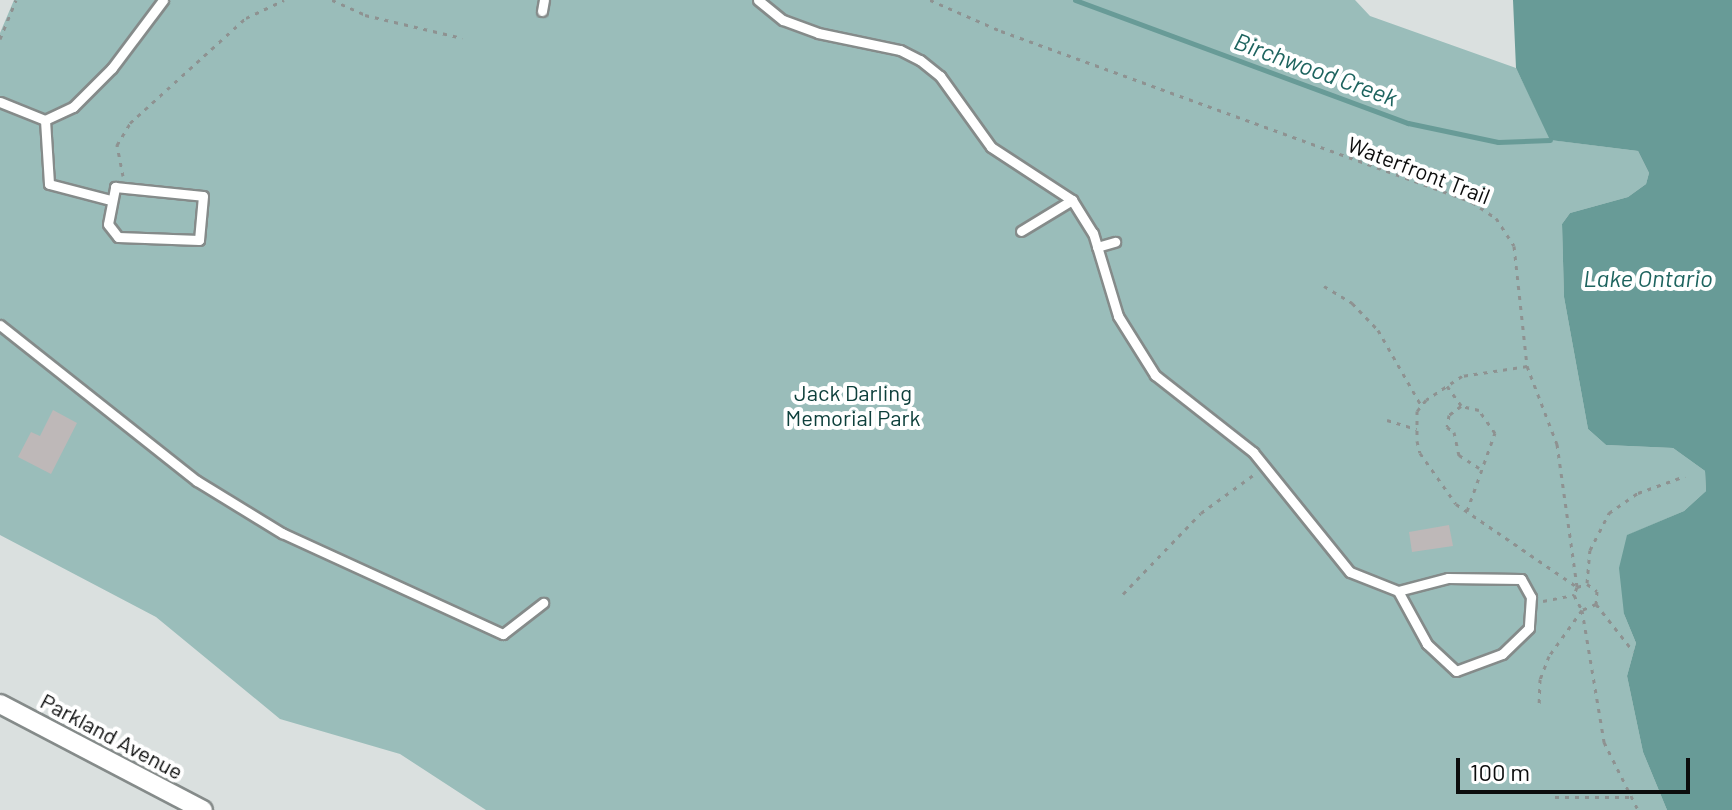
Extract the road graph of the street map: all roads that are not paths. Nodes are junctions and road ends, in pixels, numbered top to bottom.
1 (163, 0) edge
2 (544, 0) edge
3 (758, 0) edge
4 (542, 11) dead end
5 (0, 102) edge
6 (45, 120) junction
7 (111, 200) junction
8 (1072, 200) junction
9 (1021, 231) dead end
10 (1115, 242) dead end
11 (1097, 247) junction
12 (0, 325) edge
13 (1398, 591) junction
14 (543, 603) dead end
15 (0, 704) edge
16 (203, 810) edge

1 - 6 lane
2 - 4 lane
3 - 8 lane
5 - 6 lane
6 - 7 lane
7 - 7 lane
8 - 9 lane
8 - 11 lane
10 - 11 lane
11 - 13 lane
12 - 14 lane
13 - 13 lane
15 - 16 street, Parkland Avenue

